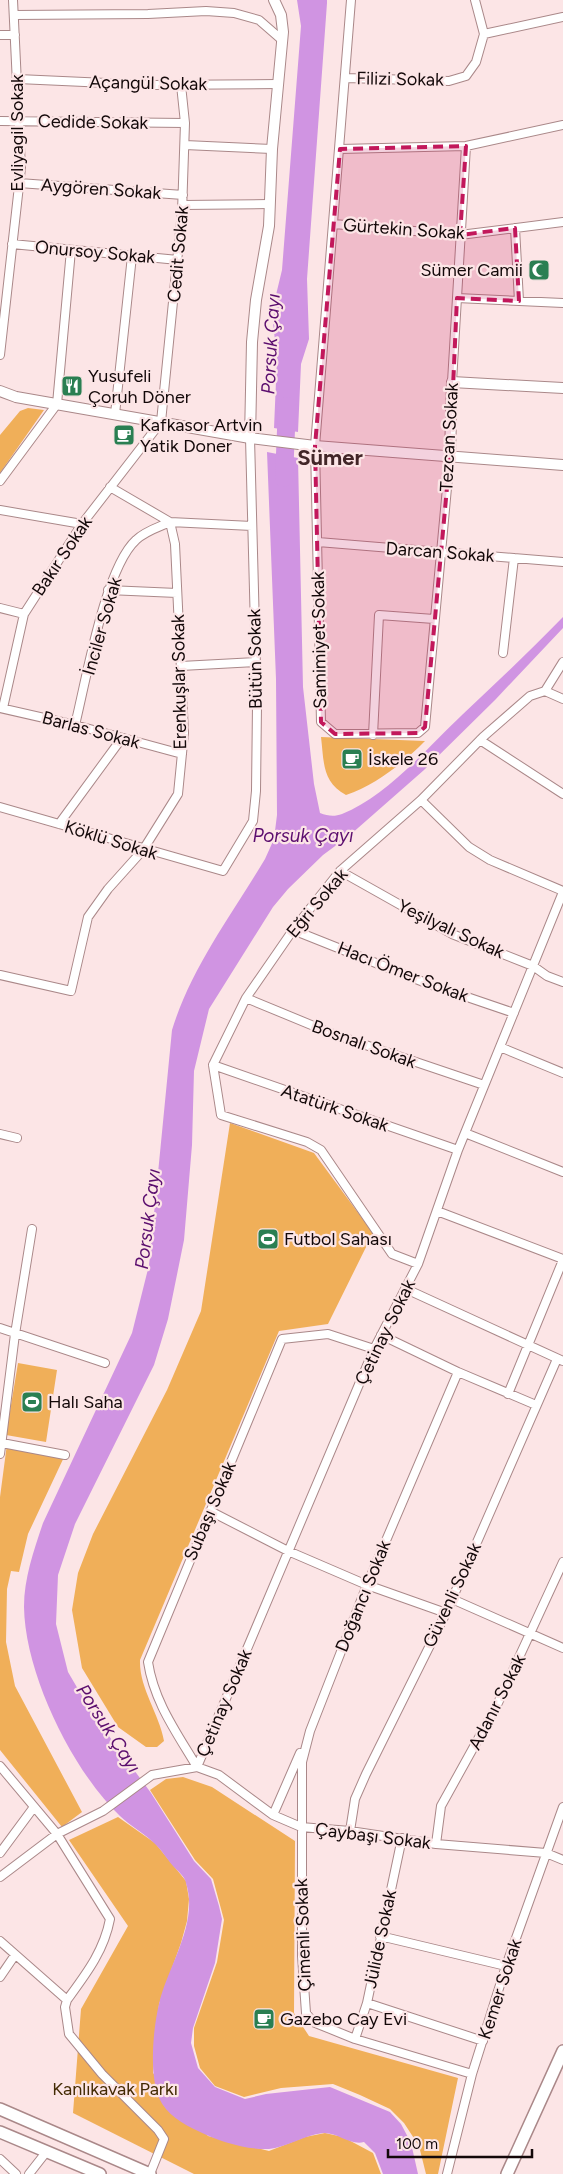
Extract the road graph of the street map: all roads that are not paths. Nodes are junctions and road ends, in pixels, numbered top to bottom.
1 (13, 0) edge
2 (274, 0) edge
3 (351, 0) edge
4 (474, 0) edge
5 (14, 15) junction
6 (563, 17) edge
7 (484, 34) junction
8 (0, 35) edge
9 (15, 35) junction
10 (282, 40) junction
11 (345, 78) junction
12 (18, 79) junction
13 (278, 84) junction
14 (180, 85) junction
15 (0, 121) edge
16 (19, 121) junction
17 (186, 123) junction
18 (563, 126) edge
19 (185, 144) junction
20 (466, 146) junction
21 (272, 149) junction
22 (340, 149) junction
23 (19, 183) junction
24 (183, 196) junction
25 (269, 204) junction
26 (183, 205) junction
27 (563, 222) edge
28 (334, 224) junction
29 (515, 228) junction
30 (460, 235) junction
31 (12, 244) junction
32 (71, 250) junction
33 (132, 256) junction
34 (178, 260) junction
35 (457, 298) junction
36 (518, 301) junction
37 (563, 303) edge
38 (0, 355) edge
39 (452, 382) junction
40 (563, 388) edge
41 (0, 391) edge
42 (57, 404) junction
43 (115, 414) junction
44 (161, 422) junction
45 (250, 438) junction
46 (315, 446) junction
47 (450, 455) junction
48 (563, 465) edge
49 (0, 481) edge
50 (110, 488) junction
51 (0, 510) edge
52 (170, 522) junction
53 (82, 524) junction
54 (252, 526) junction
55 (318, 542) junction
56 (441, 552) junction
57 (514, 558) junction
58 (563, 562) edge
59 (108, 590) junction
60 (177, 593) junction
61 (0, 608) edge
62 (24, 614) junction
63 (434, 619) junction
64 (503, 653) dead end
65 (256, 662) junction
66 (563, 662) edge
67 (181, 666) junction
68 (545, 691) junction
69 (563, 699) edge
70 (2, 708) edge
71 (75, 725) junction
72 (425, 727) joint
73 (373, 735) junction
74 (122, 738) junction
75 (480, 740) junction
76 (182, 754) junction
77 (563, 794) edge
78 (422, 800) junction
79 (0, 807) edge
80 (59, 824) junction
81 (143, 850) junction
82 (340, 871) junction
83 (223, 872) joint
84 (563, 891) edge
85 (292, 930) junction
86 (533, 966) junction
87 (0, 975) edge
88 (563, 982) edge
89 (246, 998) junction
90 (514, 1013) junction
91 (500, 1047) junction
92 (212, 1065) junction
93 (563, 1073) edge
94 (484, 1086) junction
95 (465, 1133) junction
96 (0, 1134) edge
97 (17, 1138) dead end
98 (458, 1150) junction
99 (563, 1172) edge
100 (437, 1211) junction
101 (32, 1230) dead end
102 (563, 1260) edge
103 (418, 1264) junction
104 (406, 1290) junction
105 (0, 1328) edge
106 (15, 1334) junction
107 (380, 1335) junction
108 (530, 1345) junction
109 (374, 1348) junction
110 (560, 1360) edge
111 (105, 1363) dead end
112 (458, 1372) junction
113 (508, 1394) junction
114 (536, 1405) junction
115 (1, 1428) edge
116 (2, 1443) junction
117 (0, 1454) edge
118 (65, 1455) dead end
119 (210, 1511) junction
120 (288, 1551) junction
121 (563, 1562) edge
122 (366, 1585) junction
123 (452, 1599) junction
124 (446, 1613) junction
125 (531, 1634) junction
126 (563, 1648) edge
127 (310, 1731) junction
128 (0, 1766) edge
129 (198, 1767) junction
130 (34, 1807) junction
131 (563, 1808) edge
132 (273, 1815) junction
133 (301, 1827) junction
134 (350, 1831) junction
135 (57, 1834) junction
136 (402, 1838) junction
137 (436, 1844) junction
138 (0, 1853) edge
139 (546, 1853) junction
140 (563, 1860) edge
141 (0, 1877) edge
142 (380, 1936) junction
143 (0, 1941) edge
144 (15, 1955) junction
145 (506, 1966) junction
146 (0, 1977) edge
147 (67, 2000) junction
148 (367, 2003) junction
149 (355, 2039) junction
150 (483, 2041) junction
151 (563, 2051) edge
152 (472, 2074) junction
153 (0, 2109) edge
154 (0, 2132) edge
155 (46, 2152) junction
156 (0, 2159) edge
157 (16, 2174) edge
158 (29, 2174) edge
159 (100, 2174) edge
160 (150, 2174) edge
161 (447, 2174) edge
162 (507, 2174) edge

1 - 5 street, Evliyagil Sokak
2 - 10 street
3 - 11 street, Samimiyet Sokak
4 - 7 street
5 - 9 street, Evliyagil Sokak
5 - 10 street
6 - 7 street
7 - 11 street, Filizi Sokak
8 - 9 street
9 - 12 street, Evliyagil Sokak
10 - 13 street
11 - 22 street, Samimiyet Sokak
12 - 14 street, Açangül Sokak
12 - 16 street, Evliyagil Sokak
13 - 14 street, Açangül Sokak
13 - 21 street
14 - 17 street, Cedit Sokak
15 - 16 street, Cedide Sokak
16 - 17 street, Cedide Sokak
16 - 23 street, Evliyagil Sokak
17 - 19 street, Cedit Sokak
18 - 20 street
19 - 21 street
19 - 24 street, Cedit Sokak
20 - 22 street
20 - 30 street, Tezcan Sokak
21 - 25 street
22 - 28 street, Samimiyet Sokak
23 - 24 street, Aygören Sokak
23 - 31 street, Evliyagil Sokak
24 - 26 street, Cedit Sokak
25 - 26 street
25 - 45 street
26 - 34 street, Cedit Sokak
27 - 29 street, Gürtekin Sokak
28 - 30 street, Gürtekin Sokak
28 - 46 street, Samimiyet Sokak
29 - 30 street, Gürtekin Sokak
29 - 36 street
30 - 35 street, Tezcan Sokak
31 - 32 street, Onursoy Sokak
31 - 38 street, Evliyagil Sokak
32 - 33 street, Onursoy Sokak
32 - 42 street
33 - 34 street, Onursoy Sokak
33 - 43 street
34 - 44 street, Cedit Sokak
35 - 36 street
35 - 39 street, Tezcan Sokak
36 - 37 street
39 - 40 street
39 - 47 street, Tezcan Sokak
41 - 42 street
42 - 43 street
42 - 49 street
43 - 44 street
44 - 45 street
44 - 50 street, Bakır Sokak
45 - 46 street
45 - 54 street, Bütün Sokak
46 - 47 street
46 - 55 street, Samimiyet Sokak
47 - 48 street
47 - 56 street, Tezcan Sokak
50 - 52 street
50 - 53 street, Bakır Sokak
51 - 53 street
52 - 54 street
52 - 59 street, İnciler Sokak
52 - 60 street, Erenkuşlar Sokak
53 - 62 street, Bakır Sokak
54 - 65 street, Bütün Sokak
55 - 56 street, Darcan Sokak
55 - 73 street, Samimiyet Sokak
56 - 57 street, Darcan Sokak
56 - 63 street, Tezcan Sokak
57 - 58 street, Darcan Sokak
57 - 64 street
59 - 60 street
59 - 71 street, İnciler Sokak
60 - 67 street, Erenkuşlar Sokak
61 - 62 street
62 - 70 street, Bakır Sokak
63 - 72 street, Tezcan Sokak
63 - 73 street
65 - 67 street
65 - 83 street, Bütün Sokak
66 - 68 street
67 - 76 street, Erenkuşlar Sokak
68 - 69 street
68 - 75 street, Eğri Sokak
70 - 71 street, Barlas Sokak
71 - 74 street, Barlas Sokak
72 - 73 street, Samimiyet Sokak
74 - 76 street, Barlas Sokak
74 - 80 street
75 - 77 street
75 - 78 street, Eğri Sokak
76 - 81 street, Erenkuşlar Sokak
78 - 82 street, Eğri Sokak
78 - 84 street
79 - 80 street, Köklü Sokak
80 - 81 street, Köklü Sokak
81 - 83 street, Köklü Sokak
81 - 87 street, Erenkuşlar Sokak
82 - 85 street, Eğri Sokak
82 - 86 street, Yeşilyalı Sokak
84 - 86 street, Çetinay Sokak
85 - 89 street, Eğri Sokak
85 - 90 street, Hacı Ömer Sokak
86 - 88 street, Yeşilyalı Sokak
86 - 90 street, Çetinay Sokak
89 - 92 street, Eğri Sokak
89 - 94 street, Bosnalı Sokak
90 - 91 street, Çetinay Sokak
91 - 93 street
91 - 94 street, Çetinay Sokak
92 - 98 street, Atatürk Sokak
92 - 103 street
94 - 95 street, Çetinay Sokak
95 - 98 street, Çetinay Sokak
95 - 99 street
96 - 97 street
98 - 100 street, Çetinay Sokak
100 - 102 street
100 - 103 street, Çetinay Sokak
101 - 106 street
102 - 108 street
103 - 104 street, Çetinay Sokak
104 - 107 street, Çetinay Sokak
104 - 108 street
105 - 106 street
106 - 111 street
106 - 115 street
107 - 109 street, Çetinay Sokak
107 - 112 street
108 - 110 street
108 - 113 street
109 - 119 street, Subaşı Sokak
109 - 120 street, Çetinay Sokak
110 - 114 street, Güvenli Sokak
112 - 113 street
112 - 122 street, Doğancı Sokak
113 - 114 street
114 - 123 street, Güvenli Sokak
115 - 116 street
116 - 117 street
116 - 118 street
119 - 120 street
119 - 129 street, Subaşı Sokak
120 - 122 street
120 - 129 street, Çetinay Sokak
121 - 125 street, Adanır Sokak
122 - 124 street
122 - 127 street, Doğancı Sokak
123 - 124 street, Güvenli Sokak
123 - 125 street
124 - 134 street, Güvenli Sokak
125 - 126 street
125 - 137 street, Adanır Sokak
127 - 132 street
127 - 133 street, Doğancı Sokak
128 - 130 street
129 - 132 street, Çaybaşı Sokak
129 - 135 street
130 - 135 street
130 - 138 street
131 - 139 street, Kemer Sokak
132 - 133 street, Çaybaşı Sokak
133 - 134 street, Çaybaşı Sokak
133 - 149 street, Çimenli Sokak
134 - 136 street, Çaybaşı Sokak
135 - 141 street
135 - 147 street
136 - 137 street, Çaybaşı Sokak
136 - 142 street, Jülide Sokak
137 - 139 street, Çaybaşı Sokak
139 - 140 street, Çaybaşı Sokak
139 - 145 street, Kemer Sokak
142 - 145 street
142 - 148 street, Jülide Sokak
143 - 144 street
144 - 146 street
144 - 147 street
145 - 150 street, Kemer Sokak
147 - 160 street
148 - 149 street, Jülide Sokak
148 - 150 street
149 - 152 street, Çimenli Sokak
150 - 152 street, Kemer Sokak
151 - 162 main road
152 - 161 street, Kemer Sokak
153 - 160 main road
154 - 155 main road
155 - 158 street
155 - 159 main road
156 - 157 street

